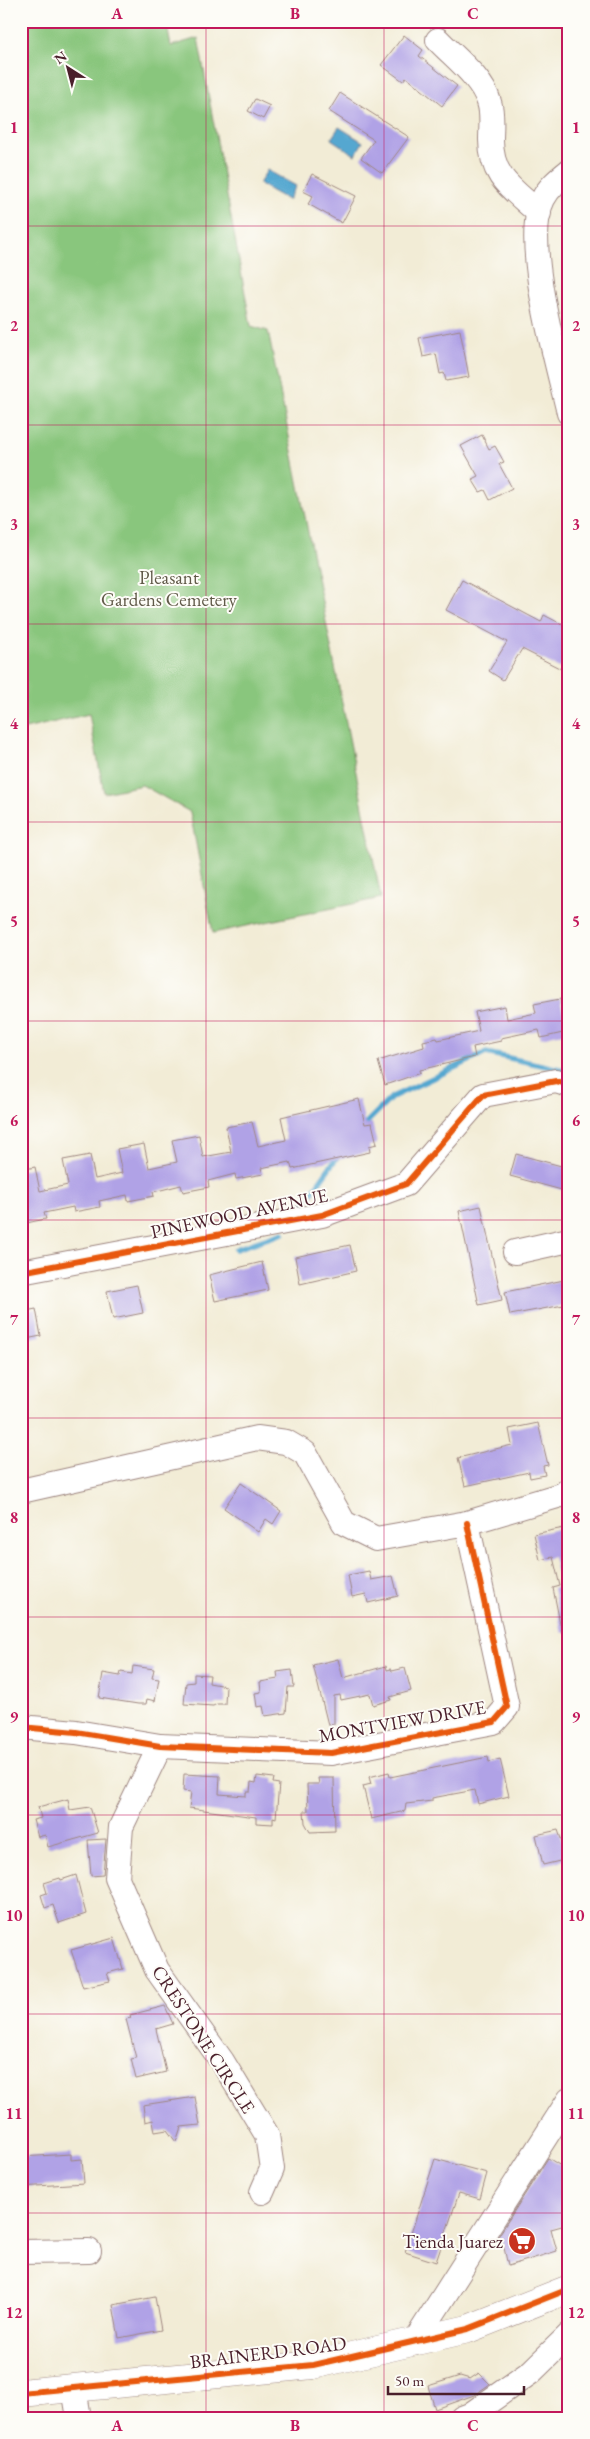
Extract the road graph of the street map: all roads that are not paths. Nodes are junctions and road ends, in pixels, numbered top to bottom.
1 (438, 40) dead end
2 (569, 171) edge
3 (539, 212) junction
4 (569, 413) edge
5 (569, 1085) edge
6 (569, 1240) edge
7 (515, 1252) dead end
8 (21, 1272) edge
9 (569, 1489) edge
10 (21, 1491) edge
11 (467, 1523) junction
12 (21, 1726) edge
13 (160, 1746) junction
14 (569, 2100) edge
15 (262, 2192) dead end
16 (89, 2251) dead end
17 (21, 2252) edge
18 (569, 2289) edge
19 (569, 2335) edge
20 (414, 2343) junction
21 (74, 2388) junction
22 (21, 2393) edge
23 (79, 2418) edge
24 (462, 2418) edge

1 - 3 street
2 - 3 street
3 - 4 street
5 - 8 street, PINEWOOD AVENUE
6 - 7 street
9 - 11 street
10 - 11 street
11 - 13 street, MONTVIEW DRIVE
12 - 13 street, MONTVIEW DRIVE
13 - 15 street, CRESTONE CIRCLE
14 - 20 street
16 - 17 street
18 - 20 main road, BRAINERD ROAD
19 - 24 street
20 - 21 main road, BRAINERD ROAD
21 - 22 main road, BRAINERD ROAD
21 - 23 street

